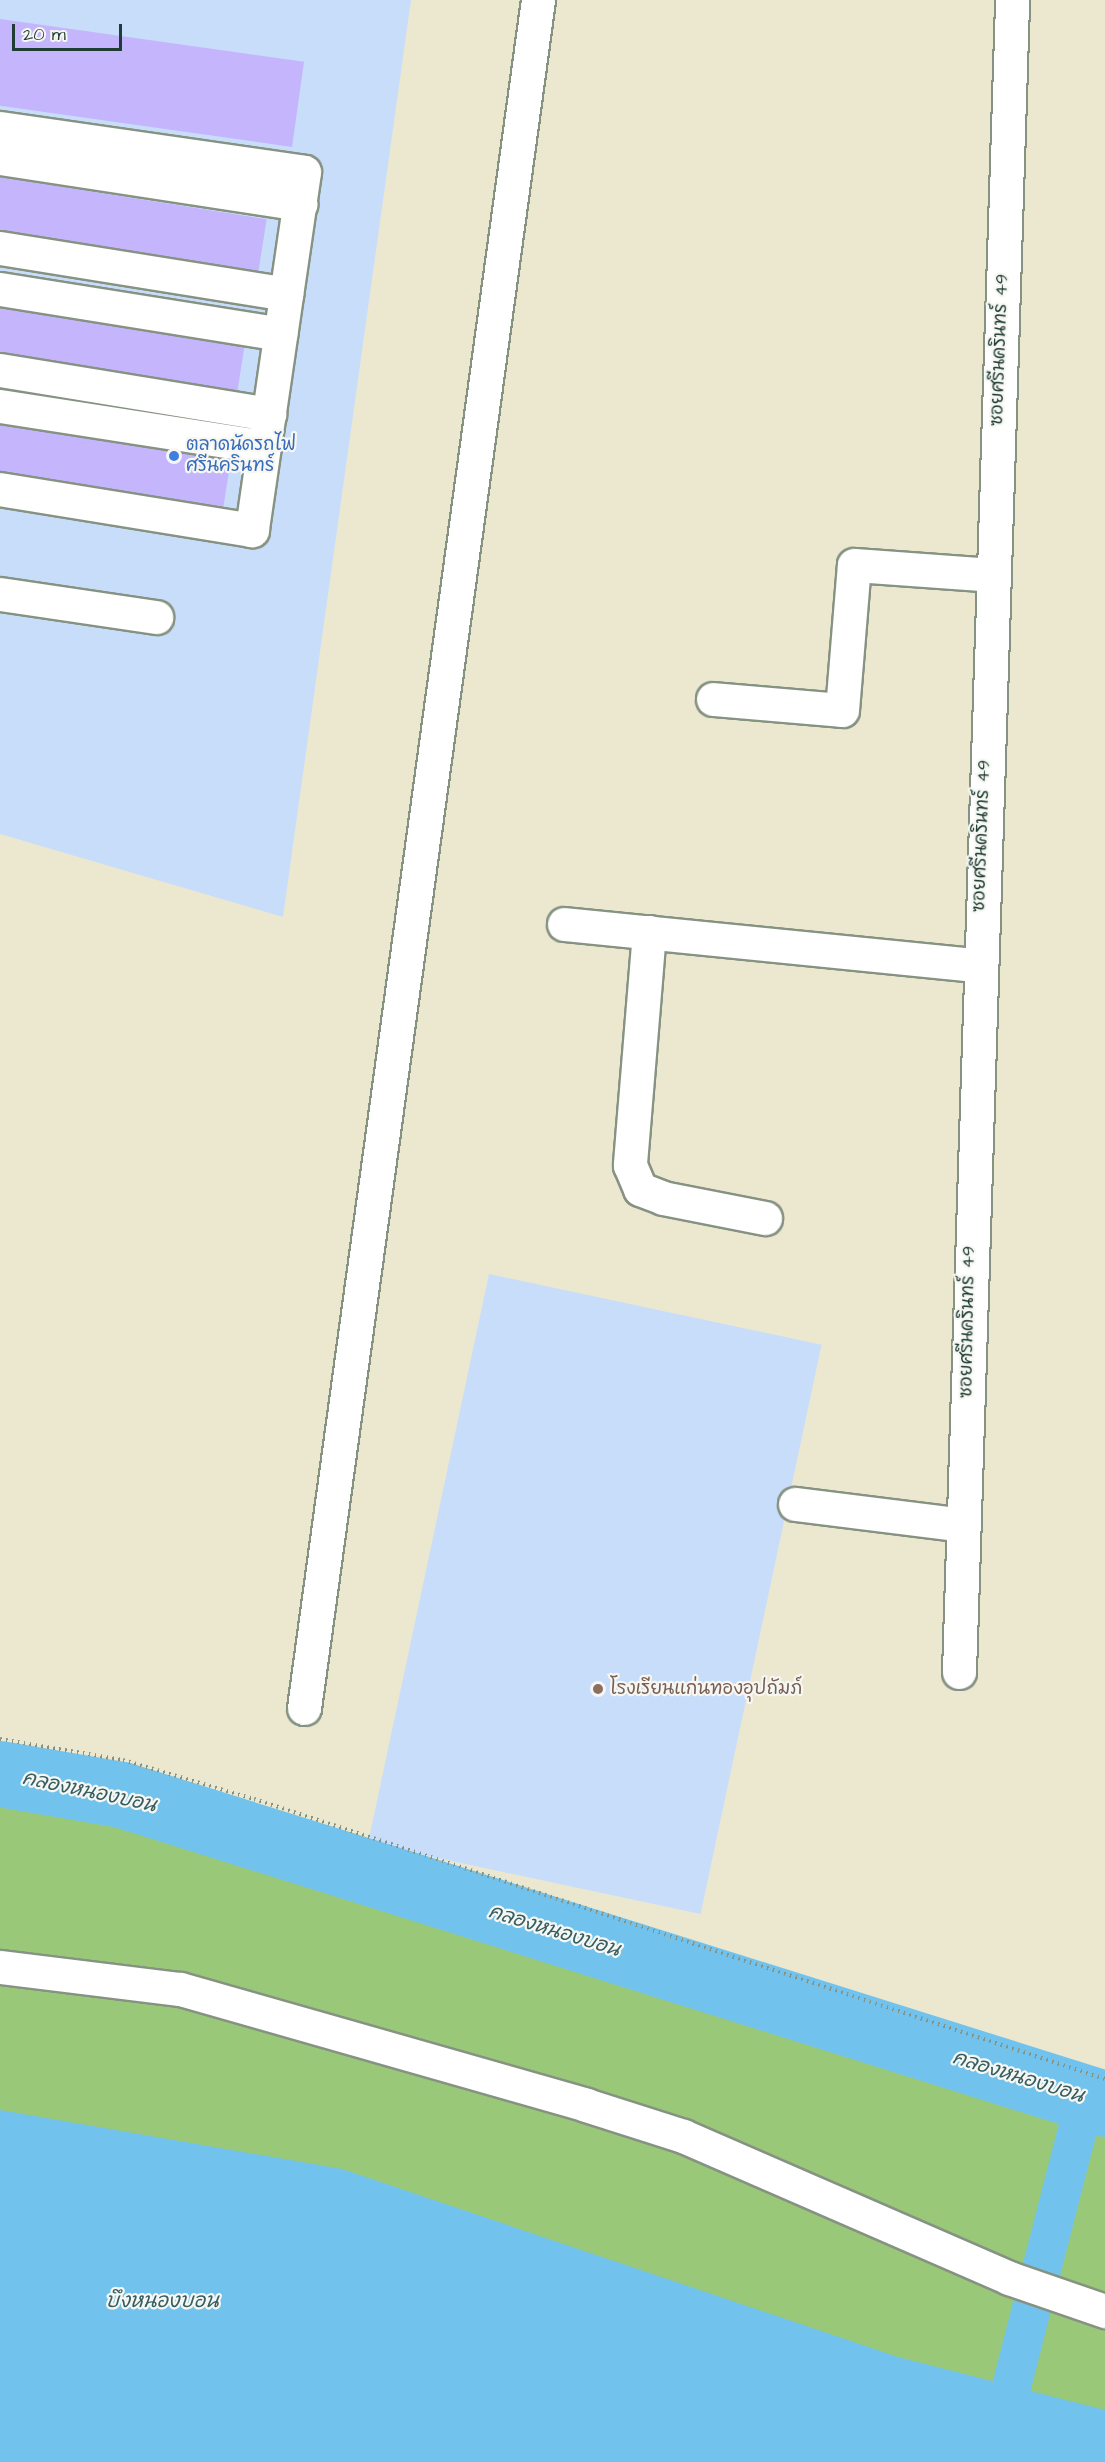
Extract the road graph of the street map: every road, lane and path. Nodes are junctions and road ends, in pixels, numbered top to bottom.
1 (538, 0) edge
2 (1012, 0) edge
3 (0, 128) edge
4 (0, 158) edge
5 (300, 204) junction
6 (0, 248) edge
7 (0, 290) edge
8 (286, 294) junction
9 (280, 334) junction
10 (0, 370) edge
11 (0, 406) edge
12 (269, 414) junction
13 (264, 447) junction
14 (0, 489) edge
15 (993, 575) junction
16 (0, 594) edge
17 (156, 617) dead end
18 (713, 699) dead end
19 (564, 924) dead end
20 (649, 932) junction
21 (977, 965) junction
22 (765, 1218) dead end
23 (795, 1504) dead end
24 (963, 1525) junction
25 (958, 1672) dead end
26 (304, 1708) dead end
27 (0, 1739) edge
28 (0, 1967) edge
29 (1105, 2079) edge
30 (1098, 2309) edge

1 - 26 street
2 - 15 street, ซอยศรีนครินทร์ 49
3 - 5 street
4 - 5 street
5 - 8 street
6 - 8 street
7 - 9 street
8 - 9 street
9 - 12 street
10 - 12 street
11 - 13 street
12 - 13 street
13 - 14 street
15 - 18 street
15 - 21 street, ซอยศรีนครินทร์ 49
16 - 17 street
19 - 20 street
20 - 21 street
20 - 22 street
21 - 24 street, ซอยศรีนครินทร์ 49
23 - 24 street
24 - 25 street, ซอยศรีนครินทร์ 49
27 - 29 path
28 - 30 street

